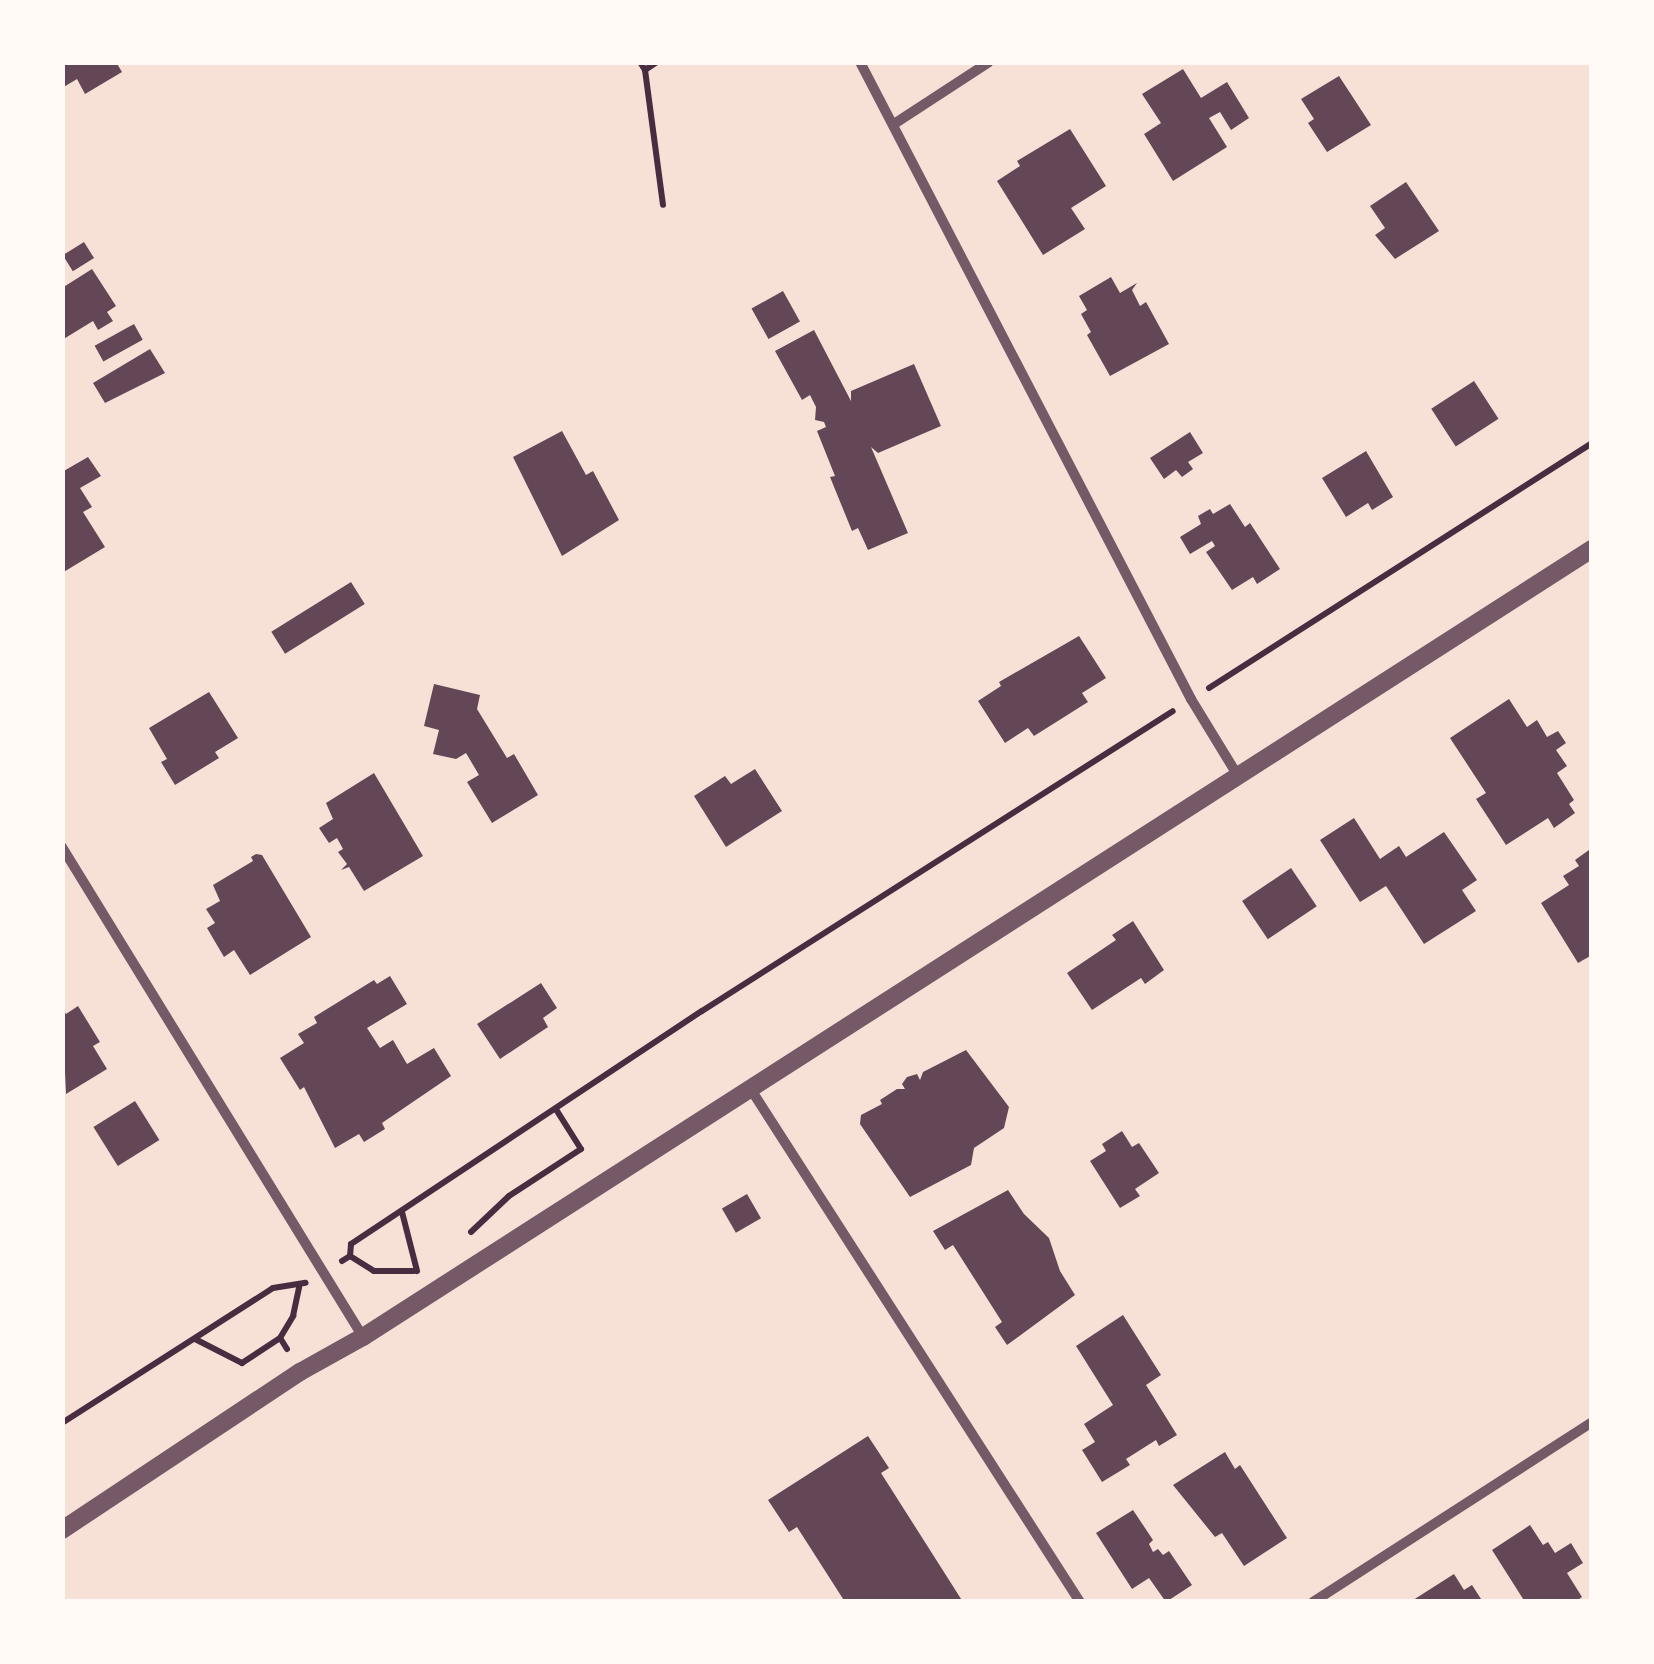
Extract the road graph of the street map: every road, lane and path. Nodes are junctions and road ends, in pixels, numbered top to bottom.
1 (657, 62) edge
2 (860, 62) edge
3 (989, 62) edge
4 (642, 66) edge
5 (894, 124) junction
6 (663, 204) dead end
7 (1592, 442) edge
8 (1592, 550) edge
9 (1191, 699) junction
10 (1238, 776) junction
11 (62, 847) edge
12 (750, 1088) junction
13 (557, 1111) junction
14 (402, 1212) junction
15 (464, 1239) dead end
16 (432, 1260) dead end
17 (323, 1274) junction
18 (363, 1337) junction
19 (280, 1338) dead end
20 (194, 1339) junction
21 (1592, 1422) edge
22 (62, 1423) edge
23 (62, 1530) edge
24 (1080, 1602) edge
25 (1312, 1602) edge

1 - 4 path
2 - 5 street
3 - 5 street
4 - 6 path
5 - 9 street
7 - 9 path
8 - 10 street
9 - 10 street
9 - 13 path
10 - 12 street
11 - 17 street
12 - 18 street
12 - 24 street
13 - 14 path
13 - 15 path
14 - 16 path
14 - 17 path
17 - 18 street
17 - 20 path
18 - 23 street
19 - 20 path
20 - 22 path
21 - 25 street

